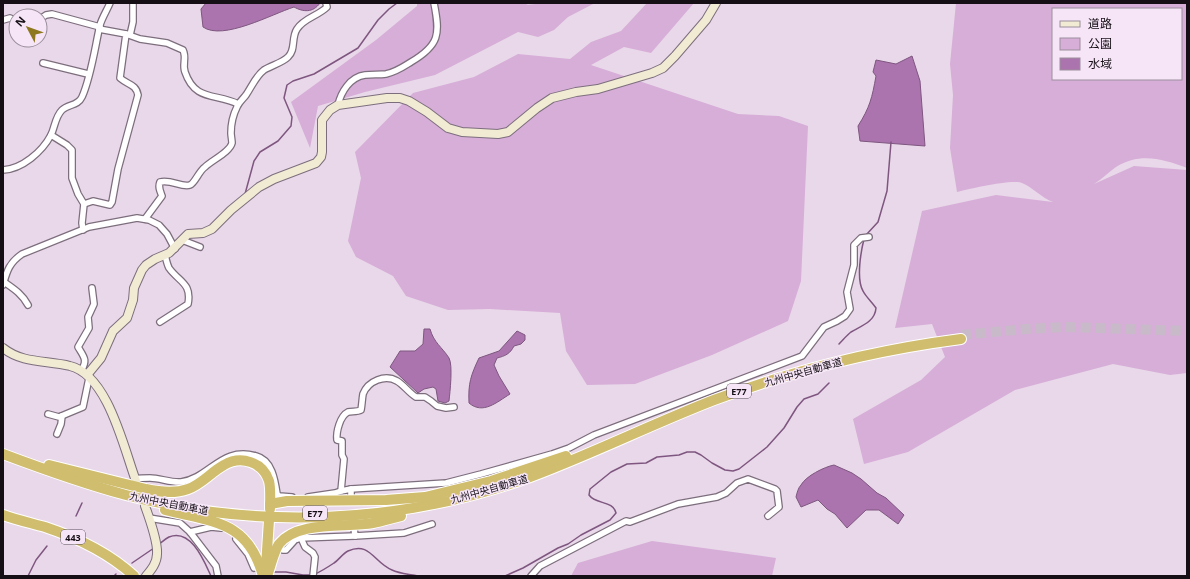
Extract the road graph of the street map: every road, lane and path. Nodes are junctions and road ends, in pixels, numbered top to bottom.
1 (110, 3) edge
2 (133, 3) edge
3 (326, 3) edge
4 (434, 3) edge
5 (716, 3) edge
6 (48, 15) edge
7 (99, 28) junction
8 (128, 35) junction
9 (43, 63) dead end
10 (88, 74) junction
11 (238, 104) junction
12 (338, 105) junction
13 (51, 135) junction
14 (3, 170) edge
15 (84, 204) junction
16 (145, 219) junction
17 (82, 230) junction
18 (870, 237) dead end
19 (182, 240) junction
20 (200, 248) dead end
21 (174, 249) junction
22 (165, 255) junction
23 (4, 284) edge
24 (92, 288) dead end
25 (28, 305) dead end
26 (160, 322) dead end
27 (3, 348) edge
28 (86, 375) junction
29 (454, 407) dead end
30 (48, 414) dead end
31 (62, 416) junction
32 (57, 434) dead end
33 (3, 449) edge
34 (584, 451) junction
35 (3, 454) edge
36 (42, 466) junction
37 (529, 477) junction
38 (135, 480) joint
39 (351, 489) junction
40 (341, 491) junction
41 (351, 497) dead end
42 (145, 506) dead end
43 (3, 515) edge
44 (768, 516) dead end
45 (149, 518) junction
46 (269, 520) dead end
47 (432, 524) dead end
48 (354, 528) dead end
49 (190, 532) junction
50 (354, 536) junction
51 (301, 538) junction
52 (283, 550) dead end
53 (254, 568) dead end
54 (314, 573) edge
55 (134, 576) edge
56 (146, 576) edge
57 (218, 576) edge
58 (265, 576) edge
59 (531, 576) edge

1 - 7 street
2 - 8 street
3 - 11 street
4 - 12 street
5 - 12 street
6 - 7 street
7 - 8 street
7 - 10 street
8 - 11 street
8 - 15 street
9 - 10 street
10 - 13 street
11 - 16 street
12 - 19 street
13 - 14 street
13 - 15 street
15 - 17 street
16 - 17 street
16 - 21 street
17 - 23 street
18 - 39 street
19 - 20 street
19 - 21 street
21 - 22 street
22 - 26 street
22 - 28 street
23 - 25 street
24 - 28 street
27 - 28 street
28 - 31 street
28 - 38 street
29 - 40 street
30 - 31 street
31 - 32 street
33 - 36 highway, 九州中央自動車道 / E77
34 - 36 highway, 九州中央自動車道 / E77
34 - 36 highway
34 - 37 highway, 九州中央自動車道 / E77
35 - 36 highway, 九州中央自動車道 / E77
36 - 37 highway, 九州中央自動車道 / E77
36 - 58 highway
37 - 58 highway
38 - 40 street
39 - 40 street
39 - 41 street
42 - 45 street
43 - 55 highway, 443
44 - 59 street
45 - 49 street
45 - 56 street
46 - 58 highway
47 - 50 street
48 - 50 street
49 - 53 street
49 - 57 street
50 - 51 street
51 - 52 street
51 - 54 street

